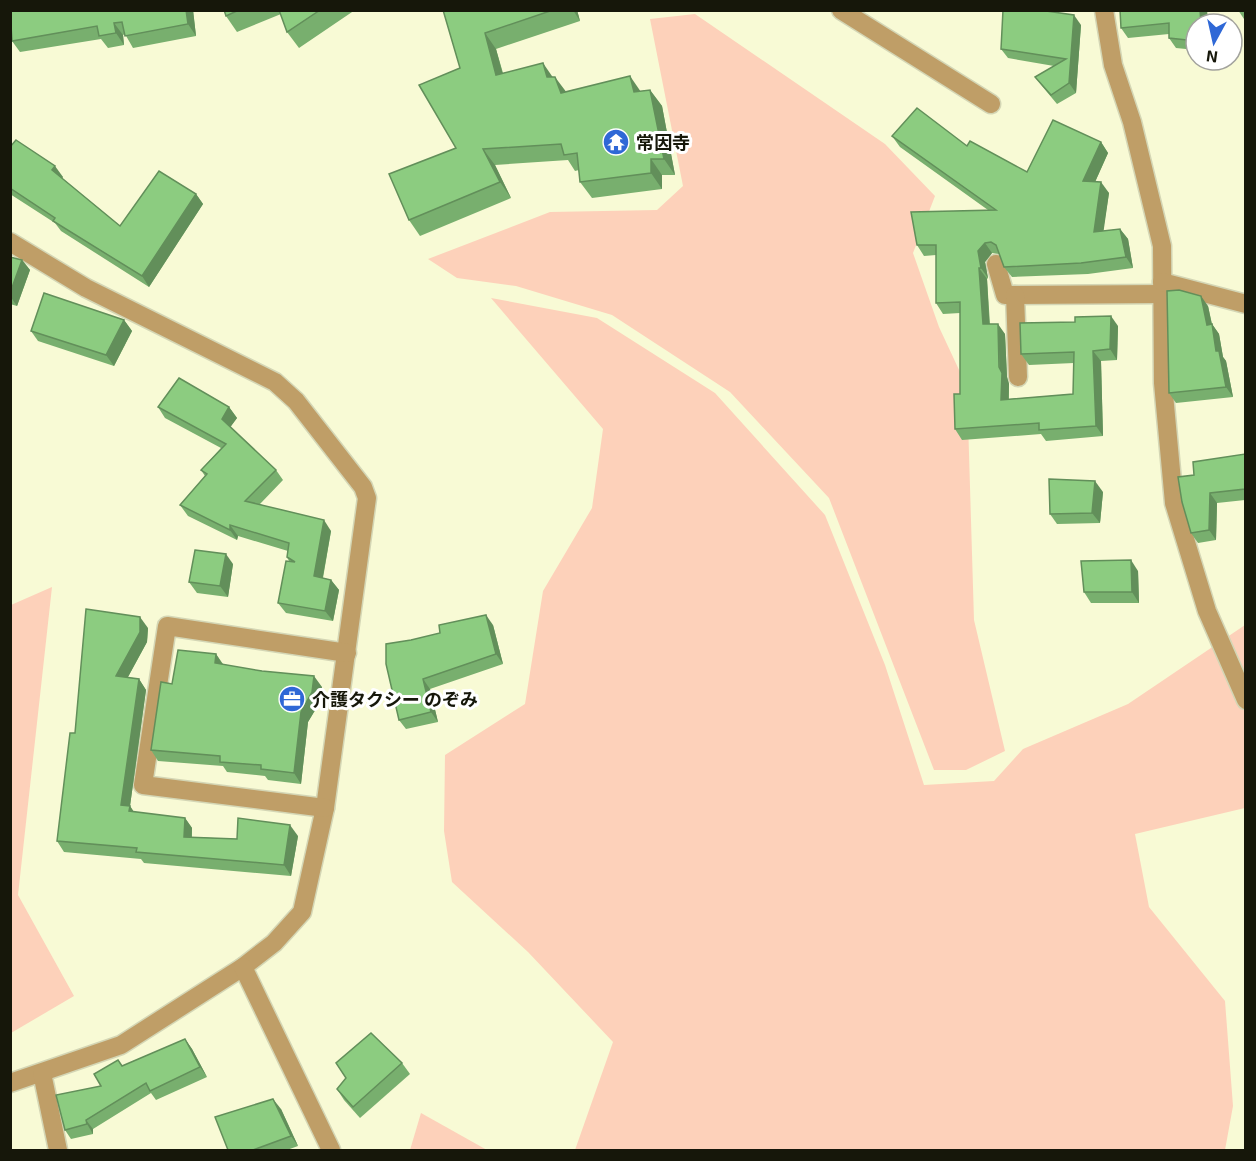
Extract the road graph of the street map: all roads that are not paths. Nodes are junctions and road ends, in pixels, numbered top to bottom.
1 (841, 10) edge
2 (1104, 10) edge
3 (991, 104) dead end
4 (10, 242) edge
5 (996, 264) edge
6 (1162, 288) junction
7 (1015, 295) junction
8 (1245, 304) edge
9 (1018, 377) dead end
10 (347, 653) junction
11 (1245, 700) edge
12 (325, 808) junction
13 (243, 967) junction
14 (42, 1073) junction
15 (10, 1083) edge
16 (58, 1150) edge
17 (331, 1150) edge

1 - 3 street
2 - 6 street
4 - 10 street
5 - 7 street
6 - 7 street
6 - 8 street
6 - 11 street
7 - 9 street
10 - 12 street
10 - 12 street
12 - 13 street
13 - 14 street
13 - 17 street
14 - 15 street
14 - 16 street

